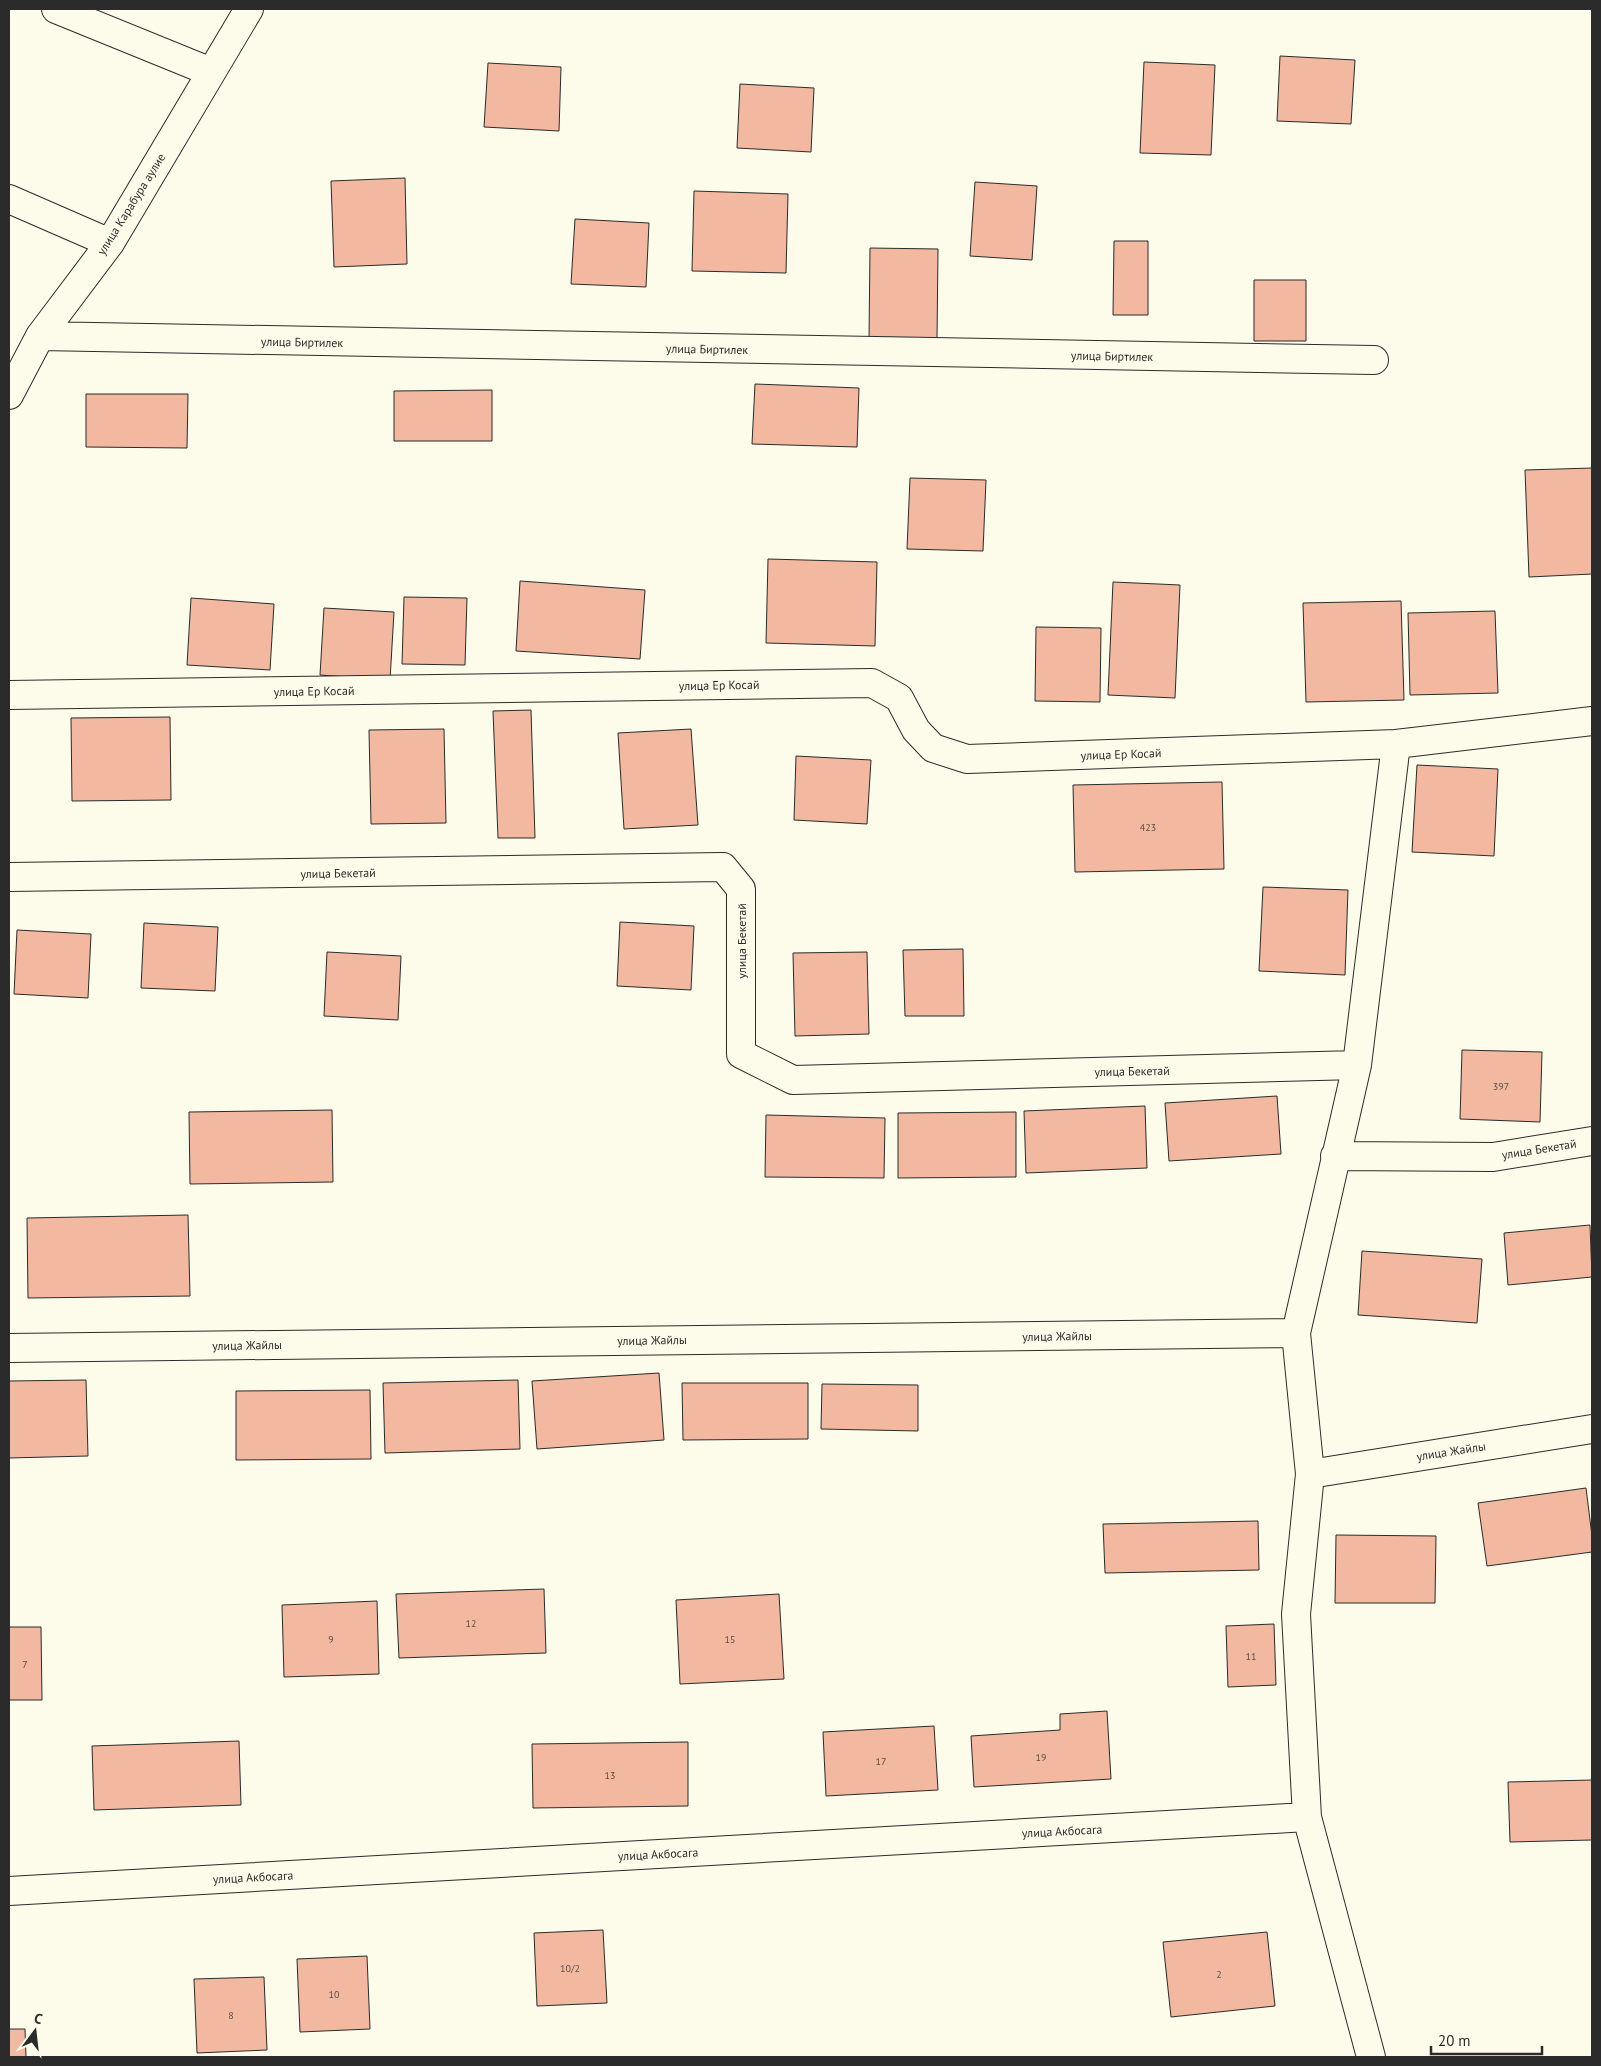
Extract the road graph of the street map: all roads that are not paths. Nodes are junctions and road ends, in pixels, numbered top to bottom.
1 (56, 9) edge
2 (248, 9) edge
3 (211, 72) junction
4 (9, 199) edge
5 (110, 242) junction
6 (40, 336) junction
7 (1374, 360) dead end
8 (9, 396) edge
9 (9, 695) edge
10 (1592, 721) edge
11 (1396, 744) junction
12 (9, 877) edge
13 (1357, 1066) junction
14 (1592, 1141) edge
15 (1335, 1156) junction
16 (1296, 1333) junction
17 (9, 1348) edge
18 (1592, 1429) edge
19 (1310, 1474) junction
20 (1307, 1817) junction
21 (9, 1891) edge
22 (1370, 2057) edge

1 - 3 street
2 - 3 street, улица Карабура аулие
3 - 5 street, улица Карабура аулие
4 - 5 street
5 - 6 street, улица Карабура аулие
6 - 7 street, улица Биртилек
6 - 8 street, улица Карабура аулие
9 - 11 street, улица Ер Косай
10 - 11 street, улица Ер Косай
11 - 13 street
12 - 13 street, улица Бекетай
13 - 15 street
14 - 15 street, улица Бекетай
15 - 16 street
16 - 17 street, улица Жайлы
16 - 19 street
18 - 19 street, улица Жайлы
19 - 20 street
20 - 21 street, улица Акбосага
20 - 22 street

